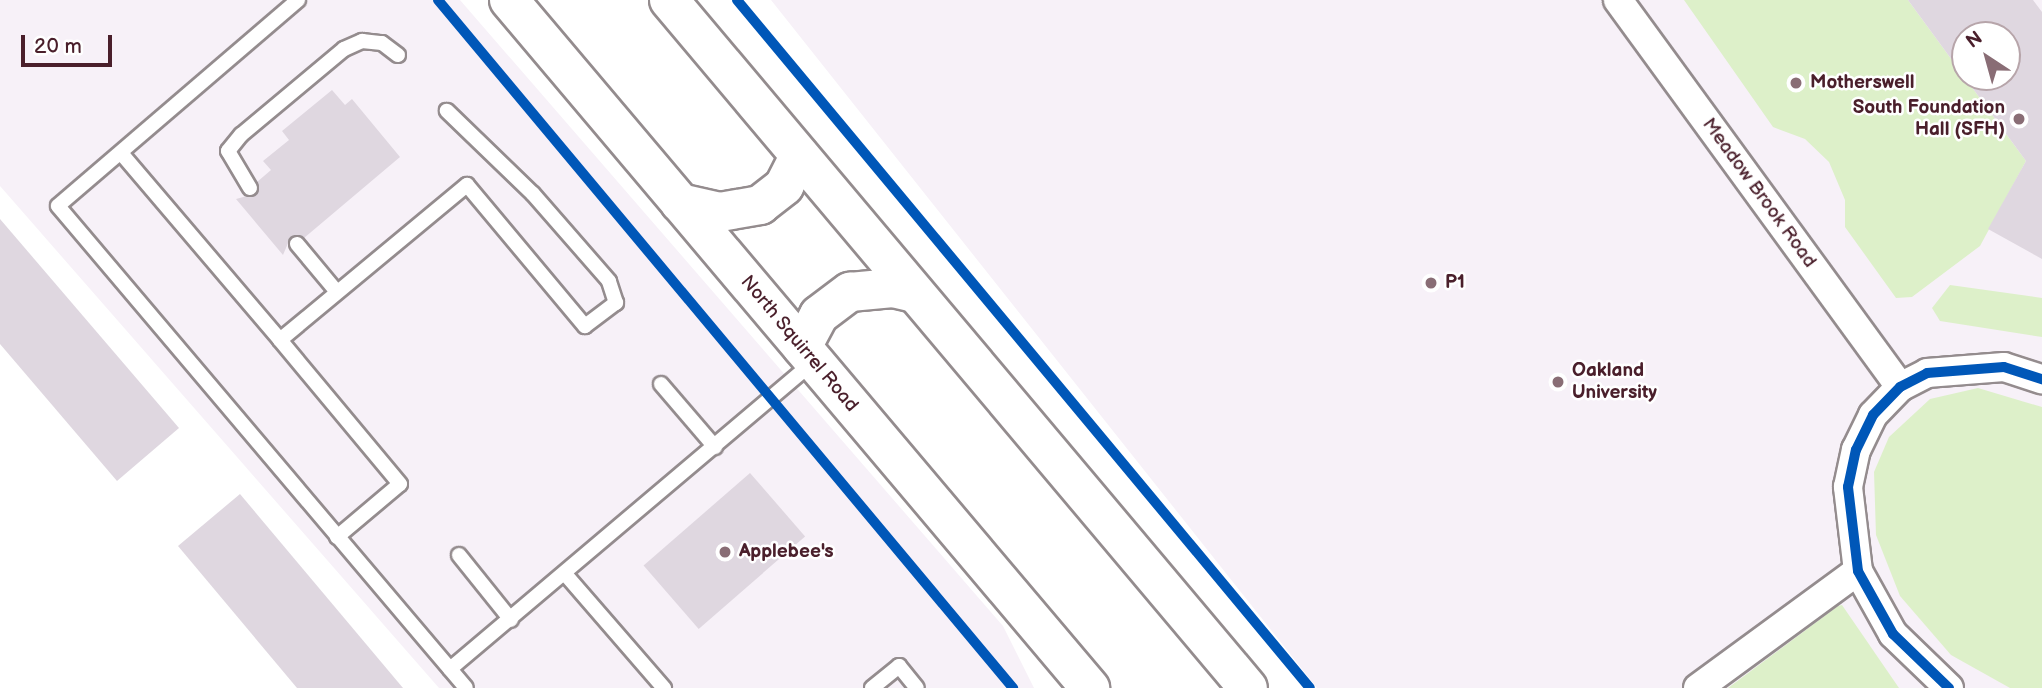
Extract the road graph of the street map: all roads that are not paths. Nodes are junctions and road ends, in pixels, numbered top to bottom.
1 (509, 0) edge
2 (669, 0) edge
3 (1618, 0) edge
4 (301, 1) edge
5 (398, 55) dead end
6 (447, 111) dead end
7 (121, 153) junction
8 (799, 156) junction
9 (250, 188) dead end
10 (680, 203) junction
11 (297, 244) dead end
12 (337, 292) junction
13 (914, 293) junction
14 (281, 340) junction
15 (808, 354) junction
16 (2042, 379) edge
17 (661, 384) dead end
18 (1900, 387) junction
19 (715, 447) junction
20 (337, 537) junction
21 (459, 555) dead end
22 (1858, 571) junction
23 (566, 575) junction
24 (511, 621) junction
25 (450, 669) junction
26 (1941, 686) edge
27 (466, 688) edge
28 (664, 688) edge
29 (873, 688) edge
30 (917, 688) edge
31 (1090, 688) edge
32 (1248, 688) edge
33 (1698, 688) edge

1 - 10 main road, North Squirrel Road
2 - 8 main road
3 - 18 street, Meadow Brook Road
4 - 7 lane
5 - 9 lane
6 - 12 lane
7 - 14 lane
7 - 20 lane
8 - 10 main road
8 - 13 main road
10 - 15 main road, North Squirrel Road
11 - 12 lane
12 - 14 lane
13 - 15 main road
13 - 32 main road
14 - 20 lane
15 - 19 lane
15 - 31 main road, North Squirrel Road
16 - 18 street
17 - 19 lane
18 - 22 street
19 - 23 lane
20 - 25 lane
21 - 24 lane
22 - 26 street
22 - 33 street
23 - 24 lane
23 - 28 lane
24 - 25 lane
25 - 27 lane
29 - 30 lane

